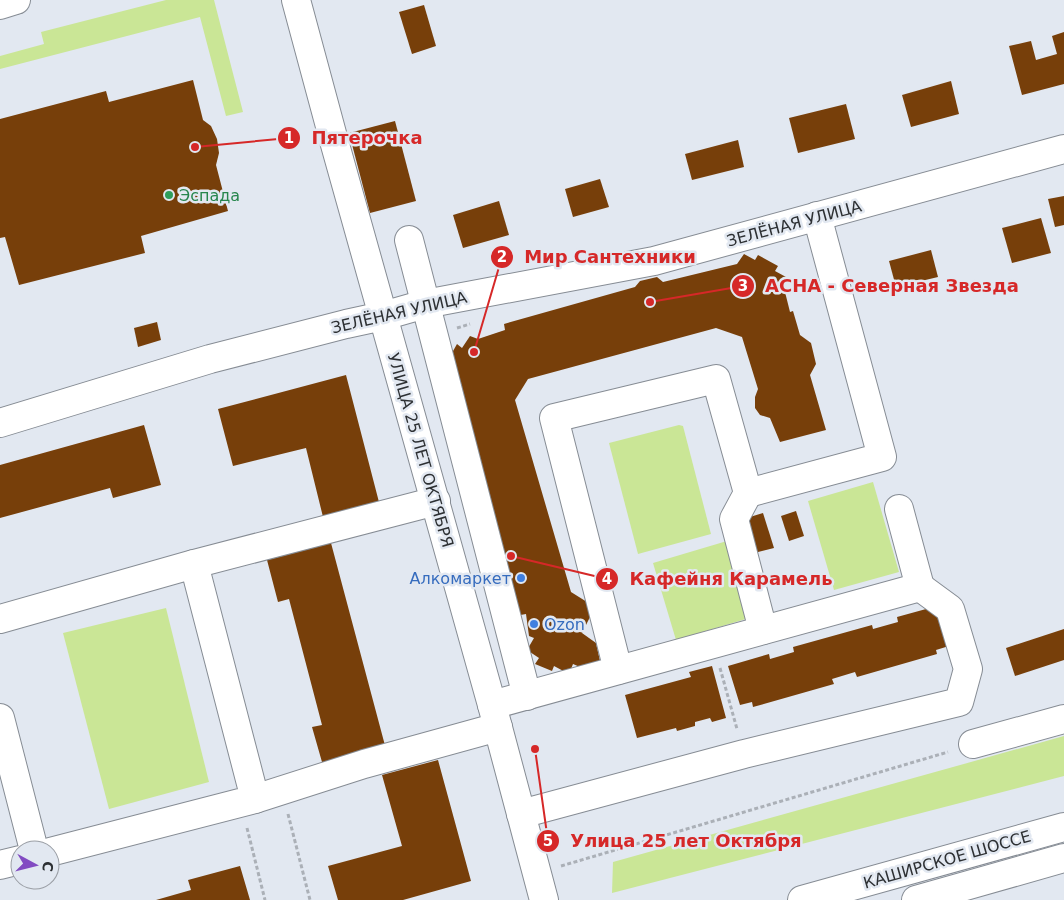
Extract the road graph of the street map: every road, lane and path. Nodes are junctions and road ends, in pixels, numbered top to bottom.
1 (16, 0) edge
2 (296, 0) edge
3 (0, 5) edge
4 (1064, 149) edge
5 (817, 216) junction
6 (409, 240) dead end
7 (425, 304) junction
8 (384, 316) junction
9 (0, 423) edge
10 (748, 493) junction
11 (436, 501) junction
12 (899, 509) dead end
13 (194, 564) junction
14 (920, 587) junction
15 (0, 619) edge
16 (763, 630) junction
17 (714, 643) junction
18 (618, 670) junction
19 (527, 696) junction
20 (495, 716) junction
21 (0, 718) edge
22 (1064, 719) edge
23 (973, 744) joint
24 (744, 754) junction
25 (282, 789) junction
26 (248, 801) junction
27 (521, 814) junction
28 (1064, 827) edge
29 (31, 840) edge
30 (60, 849) edge
31 (1064, 858) edge
32 (555, 868) dead end
33 (265, 900) edge
34 (310, 900) edge
35 (544, 900) edge
36 (802, 900) edge
37 (916, 900) edge

1 - 3 street
2 - 8 street, УЛИЦА 25 ЛЕТ ОКТЯБРЯ
4 - 5 street, ЗЕЛЁНАЯ УЛИЦА
5 - 7 street, ЗЕЛЁНАЯ УЛИЦА
5 - 10 street
6 - 7 street
7 - 8 street, ЗЕЛЁНАЯ УЛИЦА
7 - 19 street
8 - 9 street, ЗЕЛЁНАЯ УЛИЦА
8 - 11 street, УЛИЦА 25 ЛЕТ ОКТЯБРЯ
10 - 16 street
10 - 18 street
11 - 13 street
11 - 20 street, УЛИЦА 25 ЛЕТ ОКТЯБРЯ
12 - 14 street
13 - 15 street
13 - 26 street
14 - 16 street
14 - 24 street
16 - 17 street
17 - 18 street
17 - 24 path
18 - 19 street
19 - 20 street
20 - 25 street
20 - 27 street, УЛИЦА 25 ЛЕТ ОКТЯБРЯ
21 - 29 street
22 - 23 street
23 - 32 path
24 - 27 street
25 - 26 street
25 - 34 path
26 - 30 street
26 - 33 path
27 - 35 street, УЛИЦА 25 ЛЕТ ОКТЯБРЯ
28 - 36 street, КАШИРСКОЕ ШОССЕ
31 - 37 street, КАШИРСКОЕ ШОССЕ

